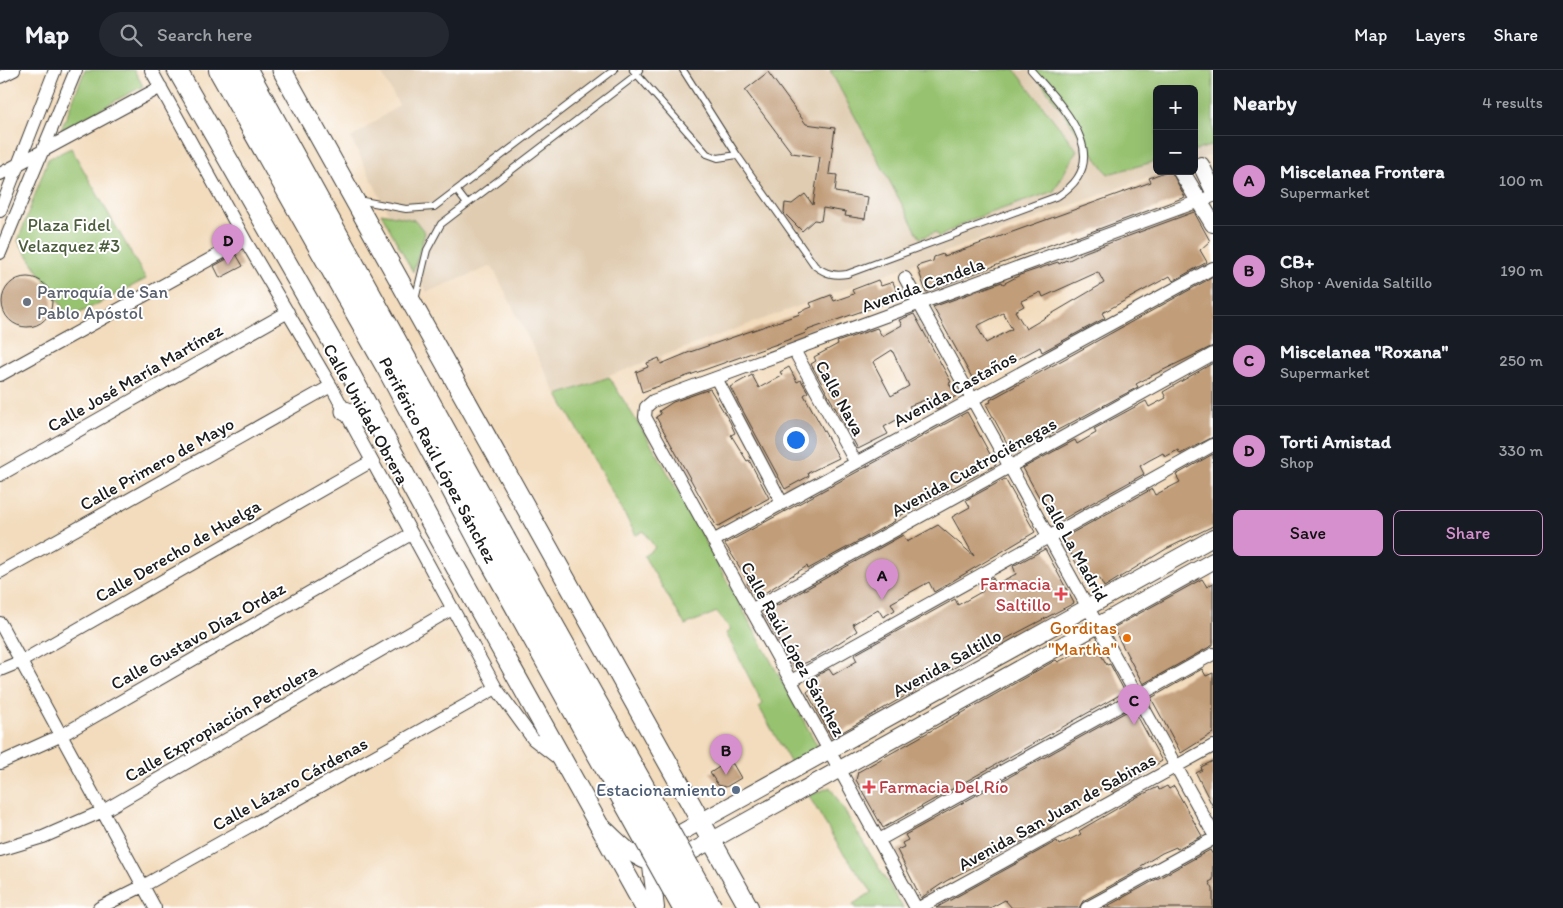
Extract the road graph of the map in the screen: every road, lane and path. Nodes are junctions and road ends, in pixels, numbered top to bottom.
1 (14, 70) edge
2 (56, 70) edge
3 (76, 70) edge
4 (151, 70) edge
5 (177, 70) edge
6 (221, 70) edge
7 (245, 70) edge
8 (282, 70) edge
9 (614, 70) edge
10 (683, 70) edge
11 (1032, 70) edge
12 (636, 72) edge
13 (0, 78) edge
14 (161, 87) junction
15 (43, 150) junction
16 (737, 156) junction
17 (20, 163) junction
18 (1201, 165) dead end
19 (0, 174) edge
20 (1185, 175) edge
21 (1213, 190) edge
22 (457, 191) junction
23 (1206, 198) edge
24 (354, 199) junction
25 (467, 204) junction
26 (0, 212) edge
27 (1213, 224) edge
28 (245, 240) junction
29 (0, 253) edge
30 (1213, 268) edge
31 (905, 278) dead end
32 (920, 305) junction
33 (413, 306) junction
34 (288, 312) junction
35 (794, 350) junction
36 (1213, 354) edge
37 (0, 374) edge
38 (716, 378) junction
39 (331, 386) junction
40 (972, 399) junction
41 (646, 407) joint
42 (345, 411) junction
43 (378, 423) junction
44 (1213, 445) edge
45 (372, 461) junction
46 (856, 463) junction
47 (1010, 467) junction
48 (0, 475) edge
49 (782, 503) junction
50 (411, 534) junction
51 (1049, 538) junction
52 (1213, 538) edge
53 (713, 541) junction
54 (494, 542) junction
55 (1213, 562) edge
56 (0, 572) edge
57 (1088, 608) junction
58 (452, 609) junction
59 (752, 610) junction
60 (0, 623) edge
61 (1098, 625) junction
62 (1213, 654) edge
63 (22, 661) junction
64 (0, 670) edge
65 (791, 681) junction
66 (496, 688) junction
67 (1137, 696) junction
68 (62, 735) junction
69 (1213, 746) edge
70 (830, 751) junction
71 (564, 762) junction
72 (0, 763) edge
73 (1176, 766) junction
74 (839, 769) junction
75 (103, 811) junction
76 (596, 820) junction
77 (700, 821) junction
78 (1213, 833) edge
79 (711, 839) junction
80 (1213, 839) edge
81 (879, 840) junction
82 (0, 850) edge
83 (651, 864) junction
84 (144, 886) junction
85 (100, 908) edge
86 (155, 908) edge
87 (645, 908) edge
88 (656, 908) edge
89 (685, 908) edge
90 (710, 908) edge
91 (749, 908) edge
92 (918, 908) edge
93 (1087, 908) edge

1 - 13 street
2 - 17 street
3 - 15 street
4 - 14 street, Calle Unidad Obrera
5 - 43 main road, Periférico Raúl López Sánchez
6 - 54 highway, Periférico Raúl López Sánchez
7 - 54 highway, Periférico Raúl López Sánchez
8 - 24 main road
9 - 22 lane
10 - 16 lane
11 - 16 lane
12 - 16 lane
12 - 25 lane
14 - 15 street
14 - 28 street, Calle Unidad Obrera
15 - 17 street
15 - 29 street
17 - 19 street
17 - 26 street
18 - 21 street
20 - 23 street
22 - 24 lane
22 - 25 lane
23 - 27 street
23 - 32 street, Avenida Candela
24 - 33 main road
25 - 33 lane
28 - 34 street, Calle Unidad Obrera
28 - 37 street
30 - 40 street, Avenida Castaños
31 - 32 street, Calle La Madrid
32 - 35 street, Avenida Candela
32 - 40 street, Calle La Madrid
33 - 77 main road
34 - 39 street, Calle Unidad Obrera
34 - 48 street, Calle José María Martínez
35 - 38 street, Avenida Candela
35 - 46 street, Calle Nava
36 - 47 street, Avenida Cuatrociénegas
38 - 41 street, Avenida Candela
38 - 49 street
39 - 42 street, Calle Unidad Obrera
39 - 56 street, Calle Primero de Mayo
40 - 46 street, Avenida Castaños
40 - 47 street, Calle La Madrid
41 - 53 street, Calle Raúl López Sánchez
42 - 43 main road
42 - 45 street, Calle Unidad Obrera
43 - 71 main road, Periférico Raúl López Sánchez
44 - 51 street
45 - 50 street, Calle Unidad Obrera
45 - 63 street, Calle Derecho de Huelga
46 - 49 street, Avenida Castaños
47 - 51 street, Calle La Madrid
47 - 59 street, Avenida Cuatrociénegas
49 - 53 street, Avenida Castaños
50 - 58 street, Calle Unidad Obrera
50 - 68 street, Calle Gustavo Díaz Ordaz
51 - 57 street, Calle La Madrid
51 - 65 street
52 - 57 street, Avenida Saltillo
53 - 59 street, Calle Raúl López Sánchez
54 - 89 highway, Periférico Raúl López Sánchez, bridge
54 - 90 highway, Periférico Raúl López Sánchez, bridge
55 - 61 street
57 - 61 street, Calle La Madrid
57 - 70 street, Avenida Saltillo
58 - 66 street, Calle Unidad Obrera
58 - 75 street, Calle Expropiación Petrolera
59 - 65 street, Calle Raúl López Sánchez
60 - 63 street
61 - 67 street, Calle La Madrid
61 - 74 street
62 - 67 street
63 - 64 street, Calle Derecho de Huelga
63 - 68 street
65 - 70 street, Calle Raúl López Sánchez
66 - 71 street, Calle Unidad Obrera
66 - 84 street, Calle Lázaro Cárdenas
67 - 73 street, Calle La Madrid
67 - 81 street
68 - 72 street, Calle Gustavo Díaz Ordaz
68 - 75 street
69 - 73 street, Avenida San Juan de Sabinas
70 - 74 street, Calle Raúl López Sánchez
70 - 77 street, Avenida Saltillo
71 - 76 main road, Periférico Raúl López Sánchez
73 - 78 street, Calle La Madrid
73 - 92 street, Avenida San Juan de Sabinas
74 - 79 street
74 - 81 street, Calle Raúl López Sánchez
75 - 82 street, Calle Expropiación Petrolera
75 - 84 street
76 - 83 street, Periférico Raúl López Sánchez
76 - 87 main road, Periférico Raúl López Sánchez
77 - 79 main road
77 - 83 street
79 - 83 street
79 - 91 main road
80 - 93 street
81 - 92 street, Calle Raúl López Sánchez
83 - 88 street
84 - 85 street, Calle Lázaro Cárdenas
84 - 86 street

